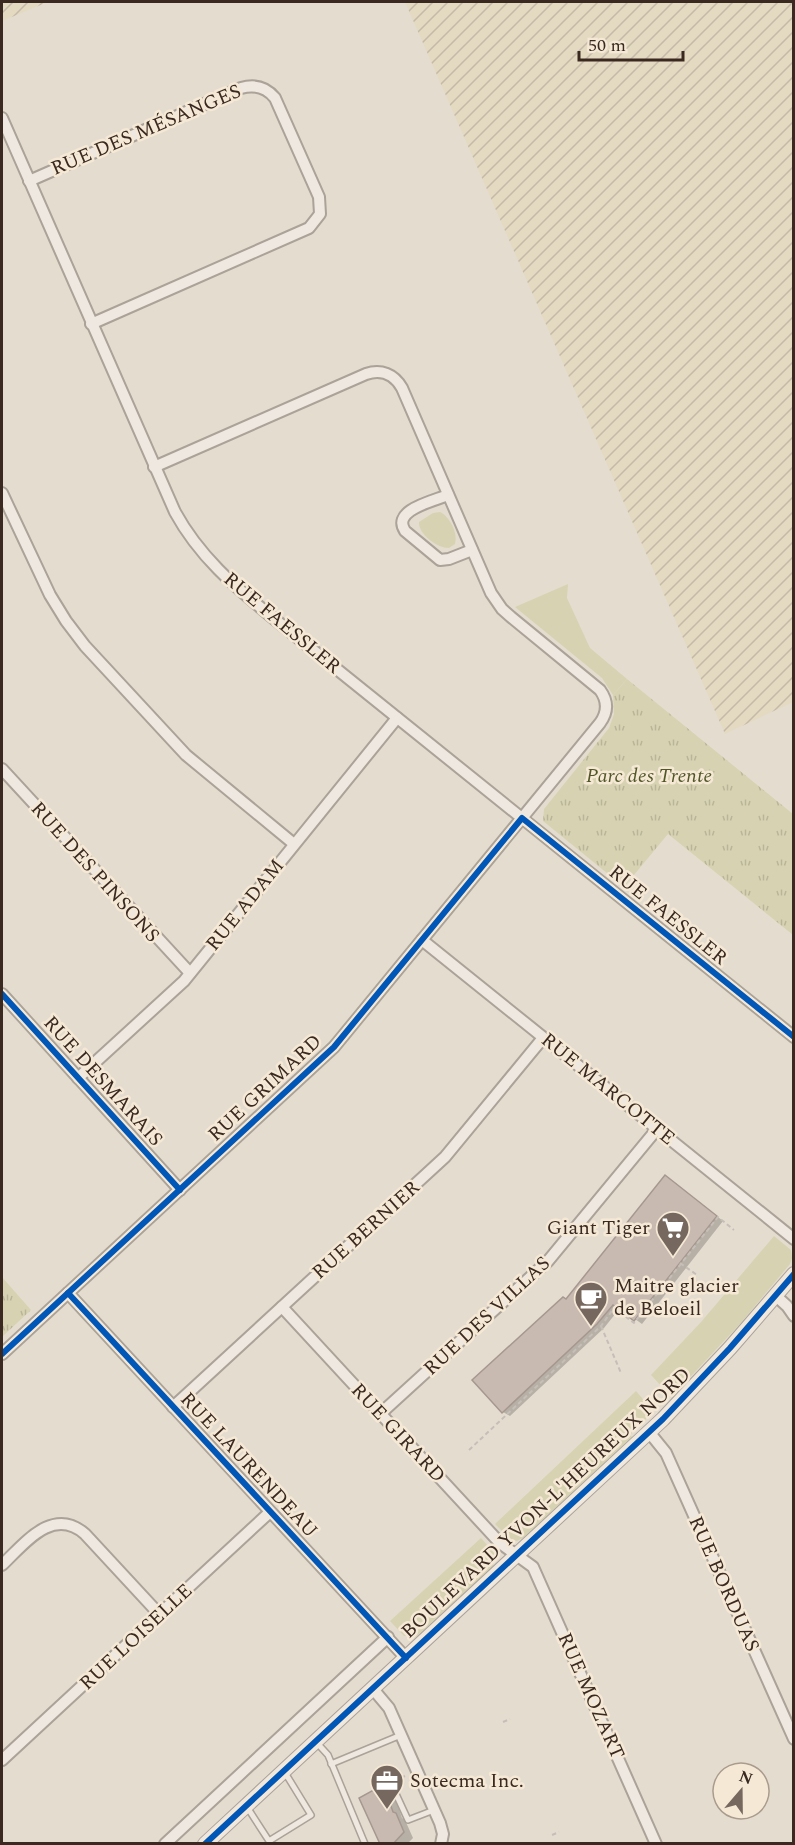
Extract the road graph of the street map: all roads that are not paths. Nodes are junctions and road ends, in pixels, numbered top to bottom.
1 (2, 118) edge
2 (29, 181) junction
3 (92, 324) junction
4 (154, 467) junction
5 (2, 493) edge
6 (448, 495) junction
7 (472, 550) junction
8 (397, 717) junction
9 (2, 769) edge
10 (522, 818) junction
11 (294, 844) junction
12 (422, 940) junction
13 (190, 973) junction
14 (2, 994) edge
15 (794, 1037) edge
16 (543, 1038) junction
17 (78, 1078) junction
18 (657, 1129) junction
19 (180, 1190) junction
20 (794, 1239) edge
21 (794, 1274) edge
22 (68, 1293) junction
23 (776, 1296) junction
24 (282, 1307) junction
25 (794, 1316) edge
26 (2, 1354) edge
27 (172, 1407) junction
28 (380, 1414) junction
29 (649, 1432) junction
30 (270, 1512) junction
31 (518, 1555) junction
32 (2, 1564) edge
33 (160, 1615) junction
34 (388, 1637) junction
35 (406, 1658) junction
36 (373, 1689) junction
37 (401, 1735) junction
38 (794, 1740) edge
39 (315, 1742) junction
40 (2, 1760) edge
41 (332, 1764) junction
42 (284, 1771) junction
43 (396, 1794) dead end
44 (246, 1805) junction
45 (434, 1810) junction
46 (269, 1842) edge
47 (165, 1844) edge
48 (205, 1844) edge
49 (365, 1844) edge
50 (441, 1844) edge
51 (656, 1844) edge

1 - 2 street, RUE FAESSLER
2 - 3 street, RUE FAESSLER
2 - 3 street, RUE DES MÉSANGES
3 - 4 street, RUE FAESSLER
4 - 6 street, RUE GRIMARD
4 - 8 street, RUE FAESSLER
5 - 11 street
6 - 7 street, RUE GRIMARD
6 - 7 street
7 - 10 street, RUE GRIMARD
8 - 10 street, RUE FAESSLER
8 - 11 street, RUE ADAM
9 - 13 street, RUE DES PINSONS
10 - 12 street, RUE GRIMARD
10 - 15 street, RUE FAESSLER
11 - 13 street, RUE ADAM
12 - 16 street, RUE MARCOTTE
12 - 19 street, RUE GRIMARD
13 - 17 street, RUE ADAM
14 - 17 street, RUE DESMARAIS
16 - 18 street, RUE MARCOTTE
16 - 24 street, RUE BERNIER
17 - 19 street, RUE DESMARAIS
18 - 20 street, RUE MARCOTTE
18 - 28 street, RUE DES VILLAS
19 - 22 street, RUE GRIMARD
21 - 23 street, BOULEVARD YVON-L'HEUREUX NORD
22 - 26 street, RUE GRIMARD
22 - 27 street, RUE LAURENDEAU
23 - 25 street
23 - 29 street, BOULEVARD YVON-L'HEUREUX NORD
24 - 27 street, RUE BERNIER
24 - 28 street, RUE GIRARD
27 - 30 street, RUE LAURENDEAU
28 - 31 street, RUE GIRARD
29 - 31 street, BOULEVARD YVON-L'HEUREUX NORD
29 - 38 street, RUE BORDUAS
30 - 33 street, RUE LOISELLE
30 - 34 street, RUE LAURENDEAU
31 - 35 street, BOULEVARD YVON-L'HEUREUX NORD
31 - 51 street, RUE MOZART
32 - 33 street
33 - 40 street, RUE LOISELLE
34 - 35 street, RUE LAURENDEAU
34 - 47 street, BOULEVARD YVON-L'HEUREUX NORD
35 - 36 street, BOULEVARD YVON-L'HEUREUX NORD
36 - 37 street
36 - 39 street, BOULEVARD YVON-L'HEUREUX NORD
37 - 41 lane
37 - 45 street
39 - 41 lane
39 - 42 street, BOULEVARD YVON-L'HEUREUX NORD
41 - 49 lane
42 - 44 street, BOULEVARD YVON-L'HEUREUX NORD
42 - 46 lane
43 - 45 lane
44 - 46 lane
44 - 48 street, BOULEVARD YVON-L'HEUREUX NORD
45 - 50 street

